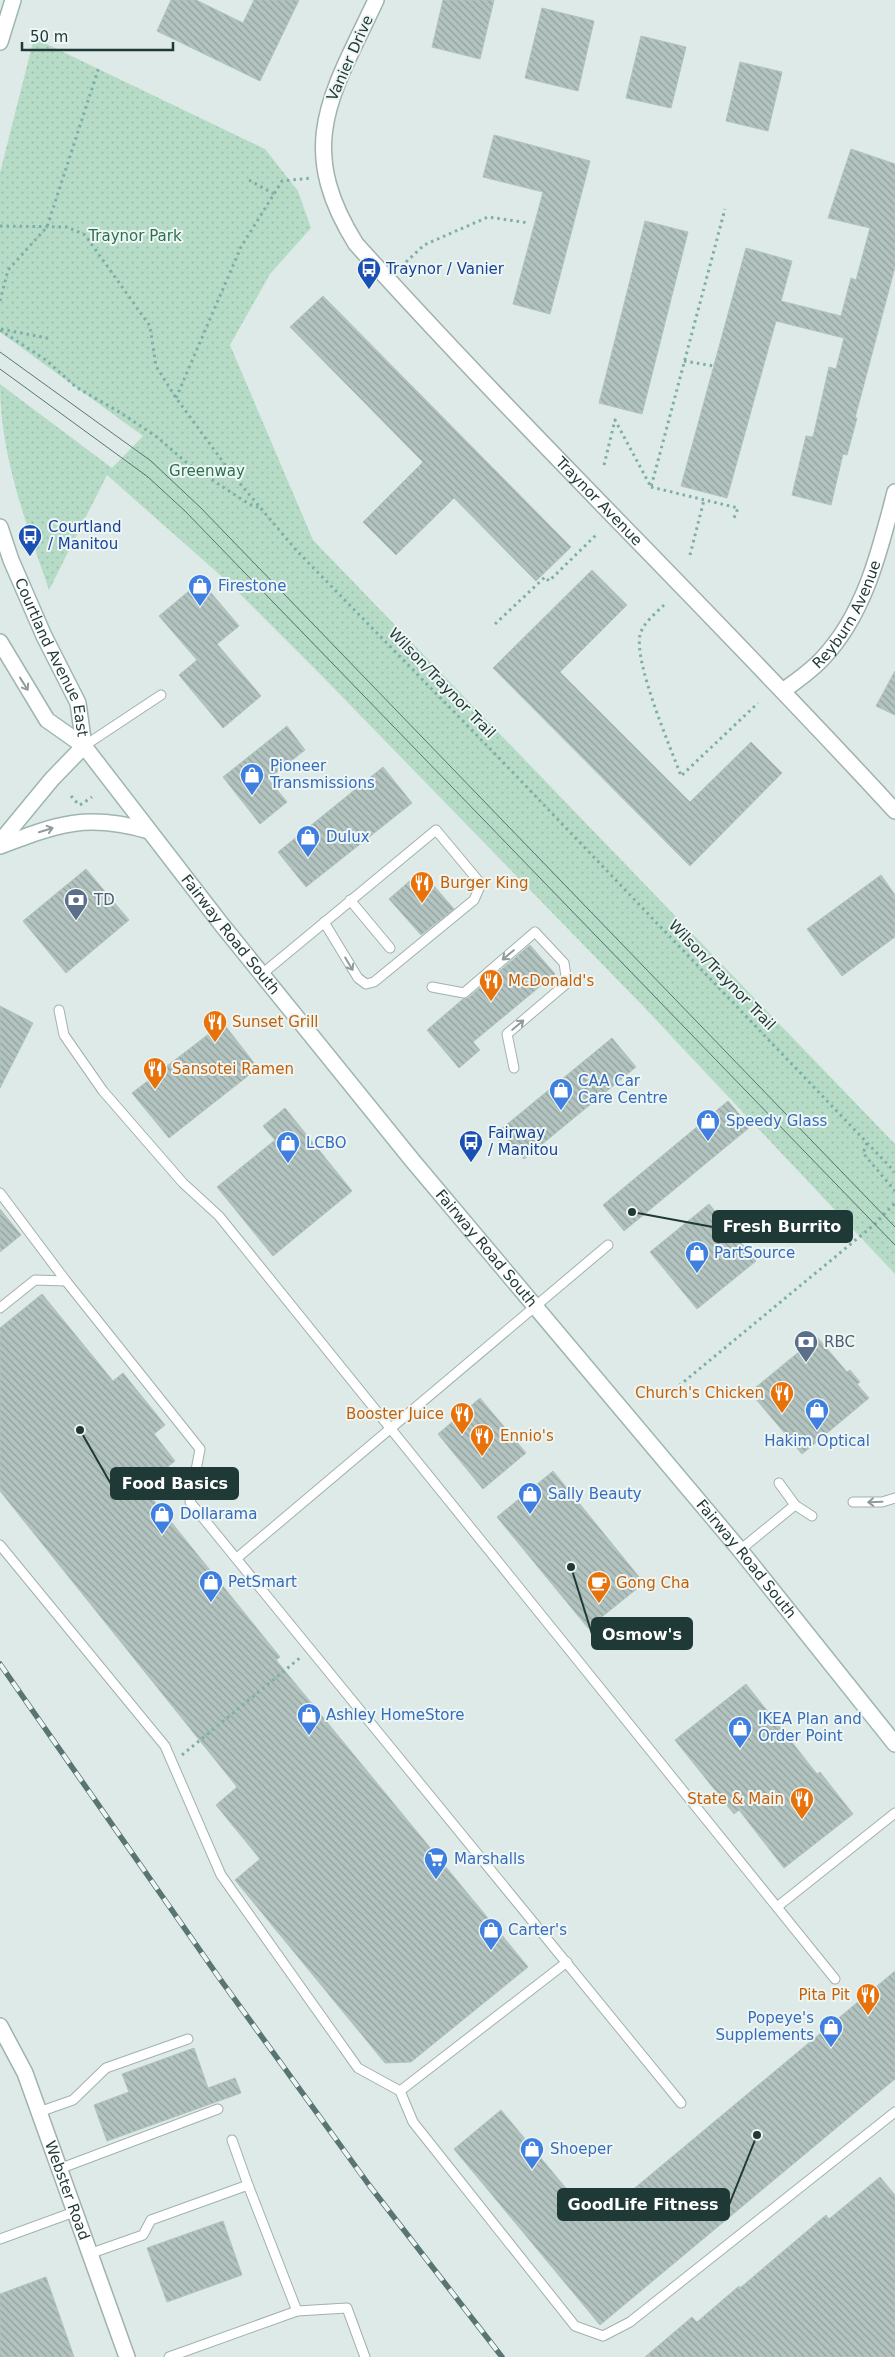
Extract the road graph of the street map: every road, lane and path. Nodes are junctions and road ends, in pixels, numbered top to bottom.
1 (14, 0) edge
2 (376, 0) edge
3 (0, 42) edge
4 (99, 66) dead end
5 (326, 176) junction
6 (249, 180) dead end
7 (274, 194) junction
8 (725, 209) dead end
9 (529, 223) dead end
10 (0, 226) edge
11 (47, 227) junction
12 (406, 262) dead end
13 (0, 301) edge
14 (0, 329) edge
15 (52, 339) dead end
16 (684, 361) junction
17 (714, 366) dead end
18 (176, 398) junction
19 (604, 465) dead end
20 (651, 487) junction
21 (895, 492) edge
22 (704, 500) junction
23 (261, 508) junction
24 (734, 518) dead end
25 (0, 527) edge
26 (596, 535) dead end
27 (690, 555) dead end
28 (664, 605) dead end
29 (495, 624) dead end
30 (0, 642) edge
31 (783, 691) junction
32 (161, 695) dead end
33 (758, 703) dead end
34 (84, 746) junction
35 (71, 796) dead end
36 (92, 797) dead end
37 (895, 811) edge
38 (149, 831) junction
39 (0, 842) edge
40 (0, 846) edge
41 (350, 900) junction
42 (324, 922) junction
43 (390, 948) dead end
44 (262, 974) junction
45 (432, 987) dead end
46 (59, 1010) dead end
47 (514, 1068) dead end
48 (867, 1143) junction
49 (895, 1172) edge
50 (895, 1191) edge
51 (0, 1193) edge
52 (895, 1203) edge
53 (608, 1245) dead end
54 (66, 1281) junction
55 (535, 1306) junction
56 (0, 1308) edge
57 (669, 1394) dead end
58 (392, 1428) junction
59 (779, 1483) dead end
60 (895, 1498) edge
61 (854, 1502) dead end
62 (795, 1505) junction
63 (812, 1516) dead end
64 (0, 1545) edge
65 (740, 1550) junction
66 (237, 1558) junction
67 (311, 1648) junction
68 (895, 1744) edge
69 (172, 1763) junction
70 (895, 1813) edge
71 (778, 1907) junction
72 (567, 1962) junction
73 (835, 1979) dead end
74 (0, 2026) edge
75 (188, 2039) dead end
76 (400, 2091) junction
77 (681, 2103) dead end
78 (218, 2109) dead end
79 (39, 2112) junction
80 (895, 2112) edge
81 (232, 2140) dead end
82 (59, 2169) junction
83 (248, 2185) junction
84 (74, 2212) junction
85 (0, 2239) edge
86 (89, 2254) junction
87 (297, 2310) junction
88 (127, 2357) edge
89 (169, 2357) edge
90 (365, 2357) edge

1 - 3 main road
2 - 5 main road, Vanier Drive
4 - 11 path
5 - 7 path
5 - 31 main road, Traynor Avenue
6 - 7 path
7 - 18 path
8 - 16 path
9 - 12 path
10 - 11 path, Wilson/Traynor Trail
11 - 13 path
11 - 18 path, Wilson/Traynor Trail
14 - 15 path
14 - 23 path
16 - 17 path
16 - 20 path
18 - 23 path, Wilson/Traynor Trail
19 - 20 path
20 - 22 path
21 - 31 main road, Reyburn Avenue
22 - 24 path
22 - 27 path
23 - 48 path, Wilson/Traynor Trail
25 - 34 main road, Courtland Avenue East
26 - 29 path
28 - 33 path
30 -> 34 main road, Courtland Avenue East
31 - 37 main road, Traynor Avenue
32 - 34 lane
34 - 38 main road, Fairway Road South
34 - 39 main road
35 - 36 path
40 -> 38 main road
38 - 44 main road, Fairway Road South
41 - 42 lane
42 -> 41 lane
41 - 43 lane
42 - 44 lane
44 - 55 main road, Fairway Road South
47 -> 45 lane
46 - 58 lane
48 - 49 path, Wilson/Traynor Trail
48 - 50 path
51 - 54 lane
52 - 57 path
53 - 55 lane
54 - 56 lane
54 - 66 lane
55 - 58 lane
55 - 65 main road, Fairway Road South
58 - 66 lane
58 - 71 lane
59 - 62 lane
60 -> 61 lane
62 - 63 lane
62 - 65 lane
64 - 69 lane
65 - 68 main road, Fairway Road South
66 - 67 lane
67 - 69 path
67 - 72 lane
69 - 76 lane
70 - 71 lane
71 - 73 lane
72 - 76 lane
72 - 77 lane
74 - 79 main road, Webster Road
75 - 79 lane
76 - 80 lane
78 - 82 lane
79 - 82 main road, Webster Road
81 - 83 lane
82 - 84 main road, Webster Road
83 - 86 lane
83 - 87 lane
84 - 85 lane
84 - 86 main road, Webster Road
86 - 88 main road, Webster Road
87 - 89 lane
87 - 90 lane

